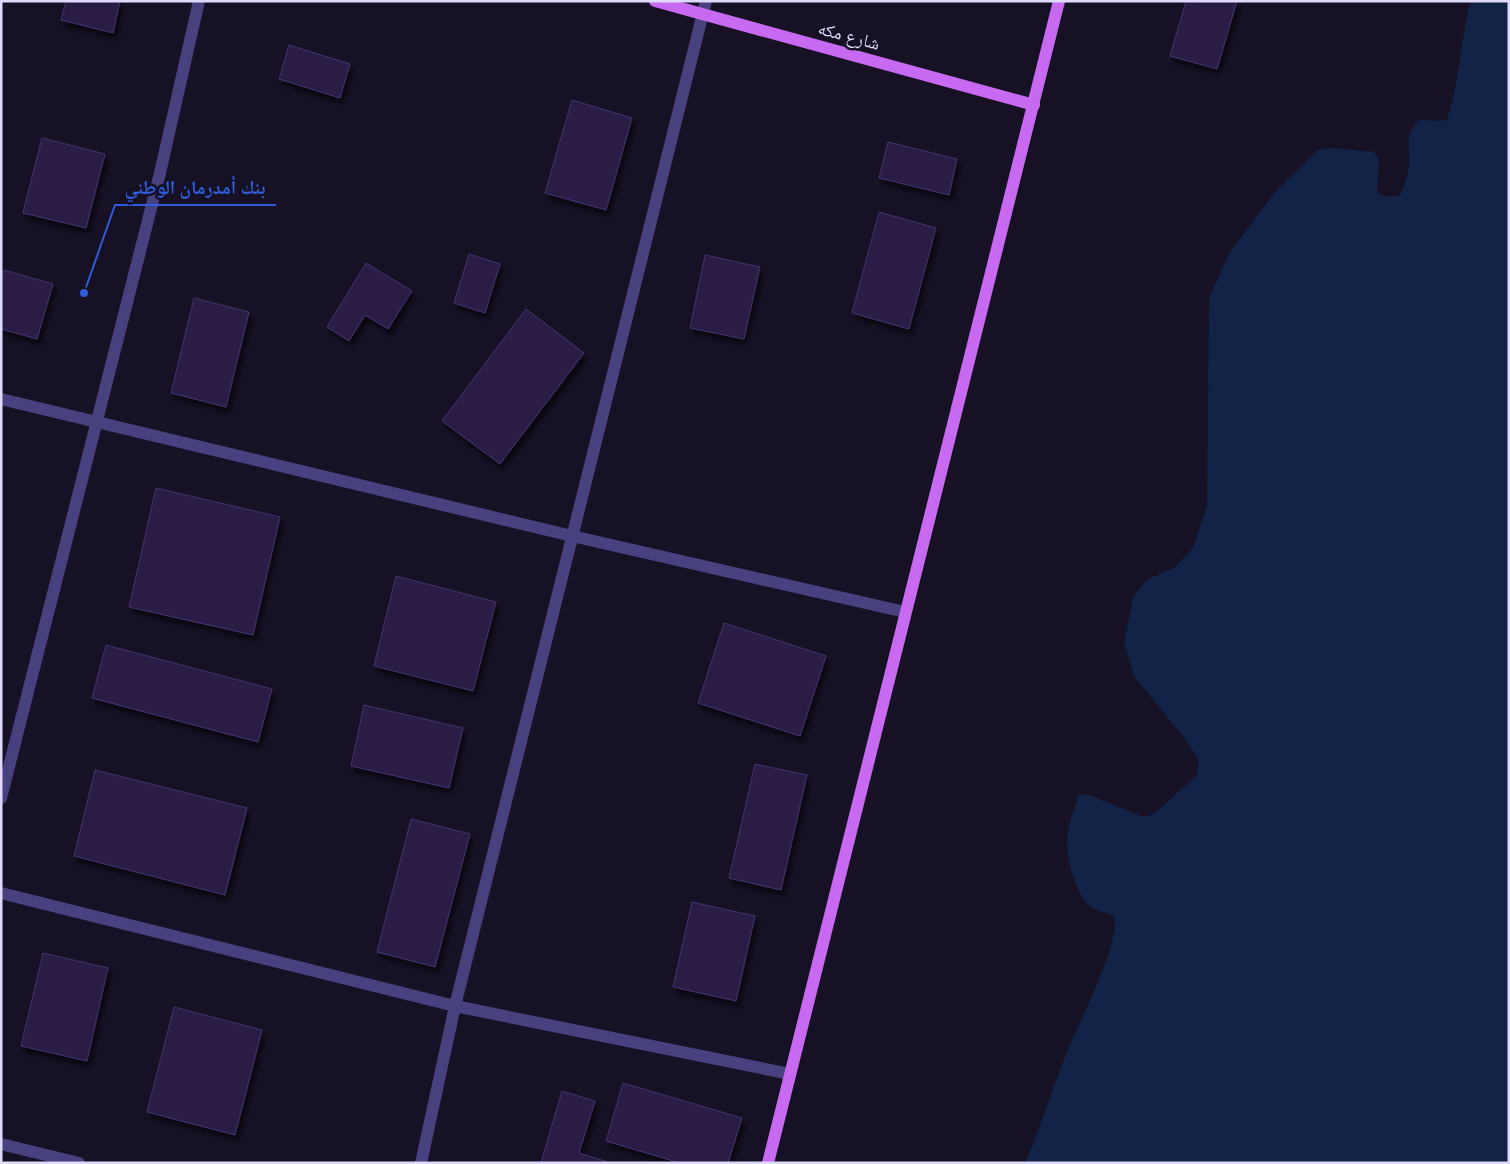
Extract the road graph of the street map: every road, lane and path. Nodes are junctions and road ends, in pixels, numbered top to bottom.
1 (199, 1) edge
2 (655, 1) edge
3 (1060, 1) edge
4 (704, 7) edge
5 (1034, 105) junction
6 (1, 399) edge
7 (98, 423) junction
8 (572, 536) junction
9 (905, 612) junction
10 (1, 798) edge
11 (1, 893) edge
12 (455, 1006) junction
13 (790, 1074) junction
14 (1, 1144) edge
15 (79, 1163) edge
16 (421, 1163) edge
17 (768, 1163) edge

1 - 7 street
2 - 4 main road, شارع مكه
3 - 5 main road
4 - 5 main road, شارع مكه
4 - 8 street
5 - 9 main road
6 - 7 street
7 - 8 street
7 - 10 street
8 - 9 street
8 - 12 street
9 - 13 main road
11 - 12 street
12 - 13 street
12 - 16 street
13 - 17 main road
14 - 15 street

